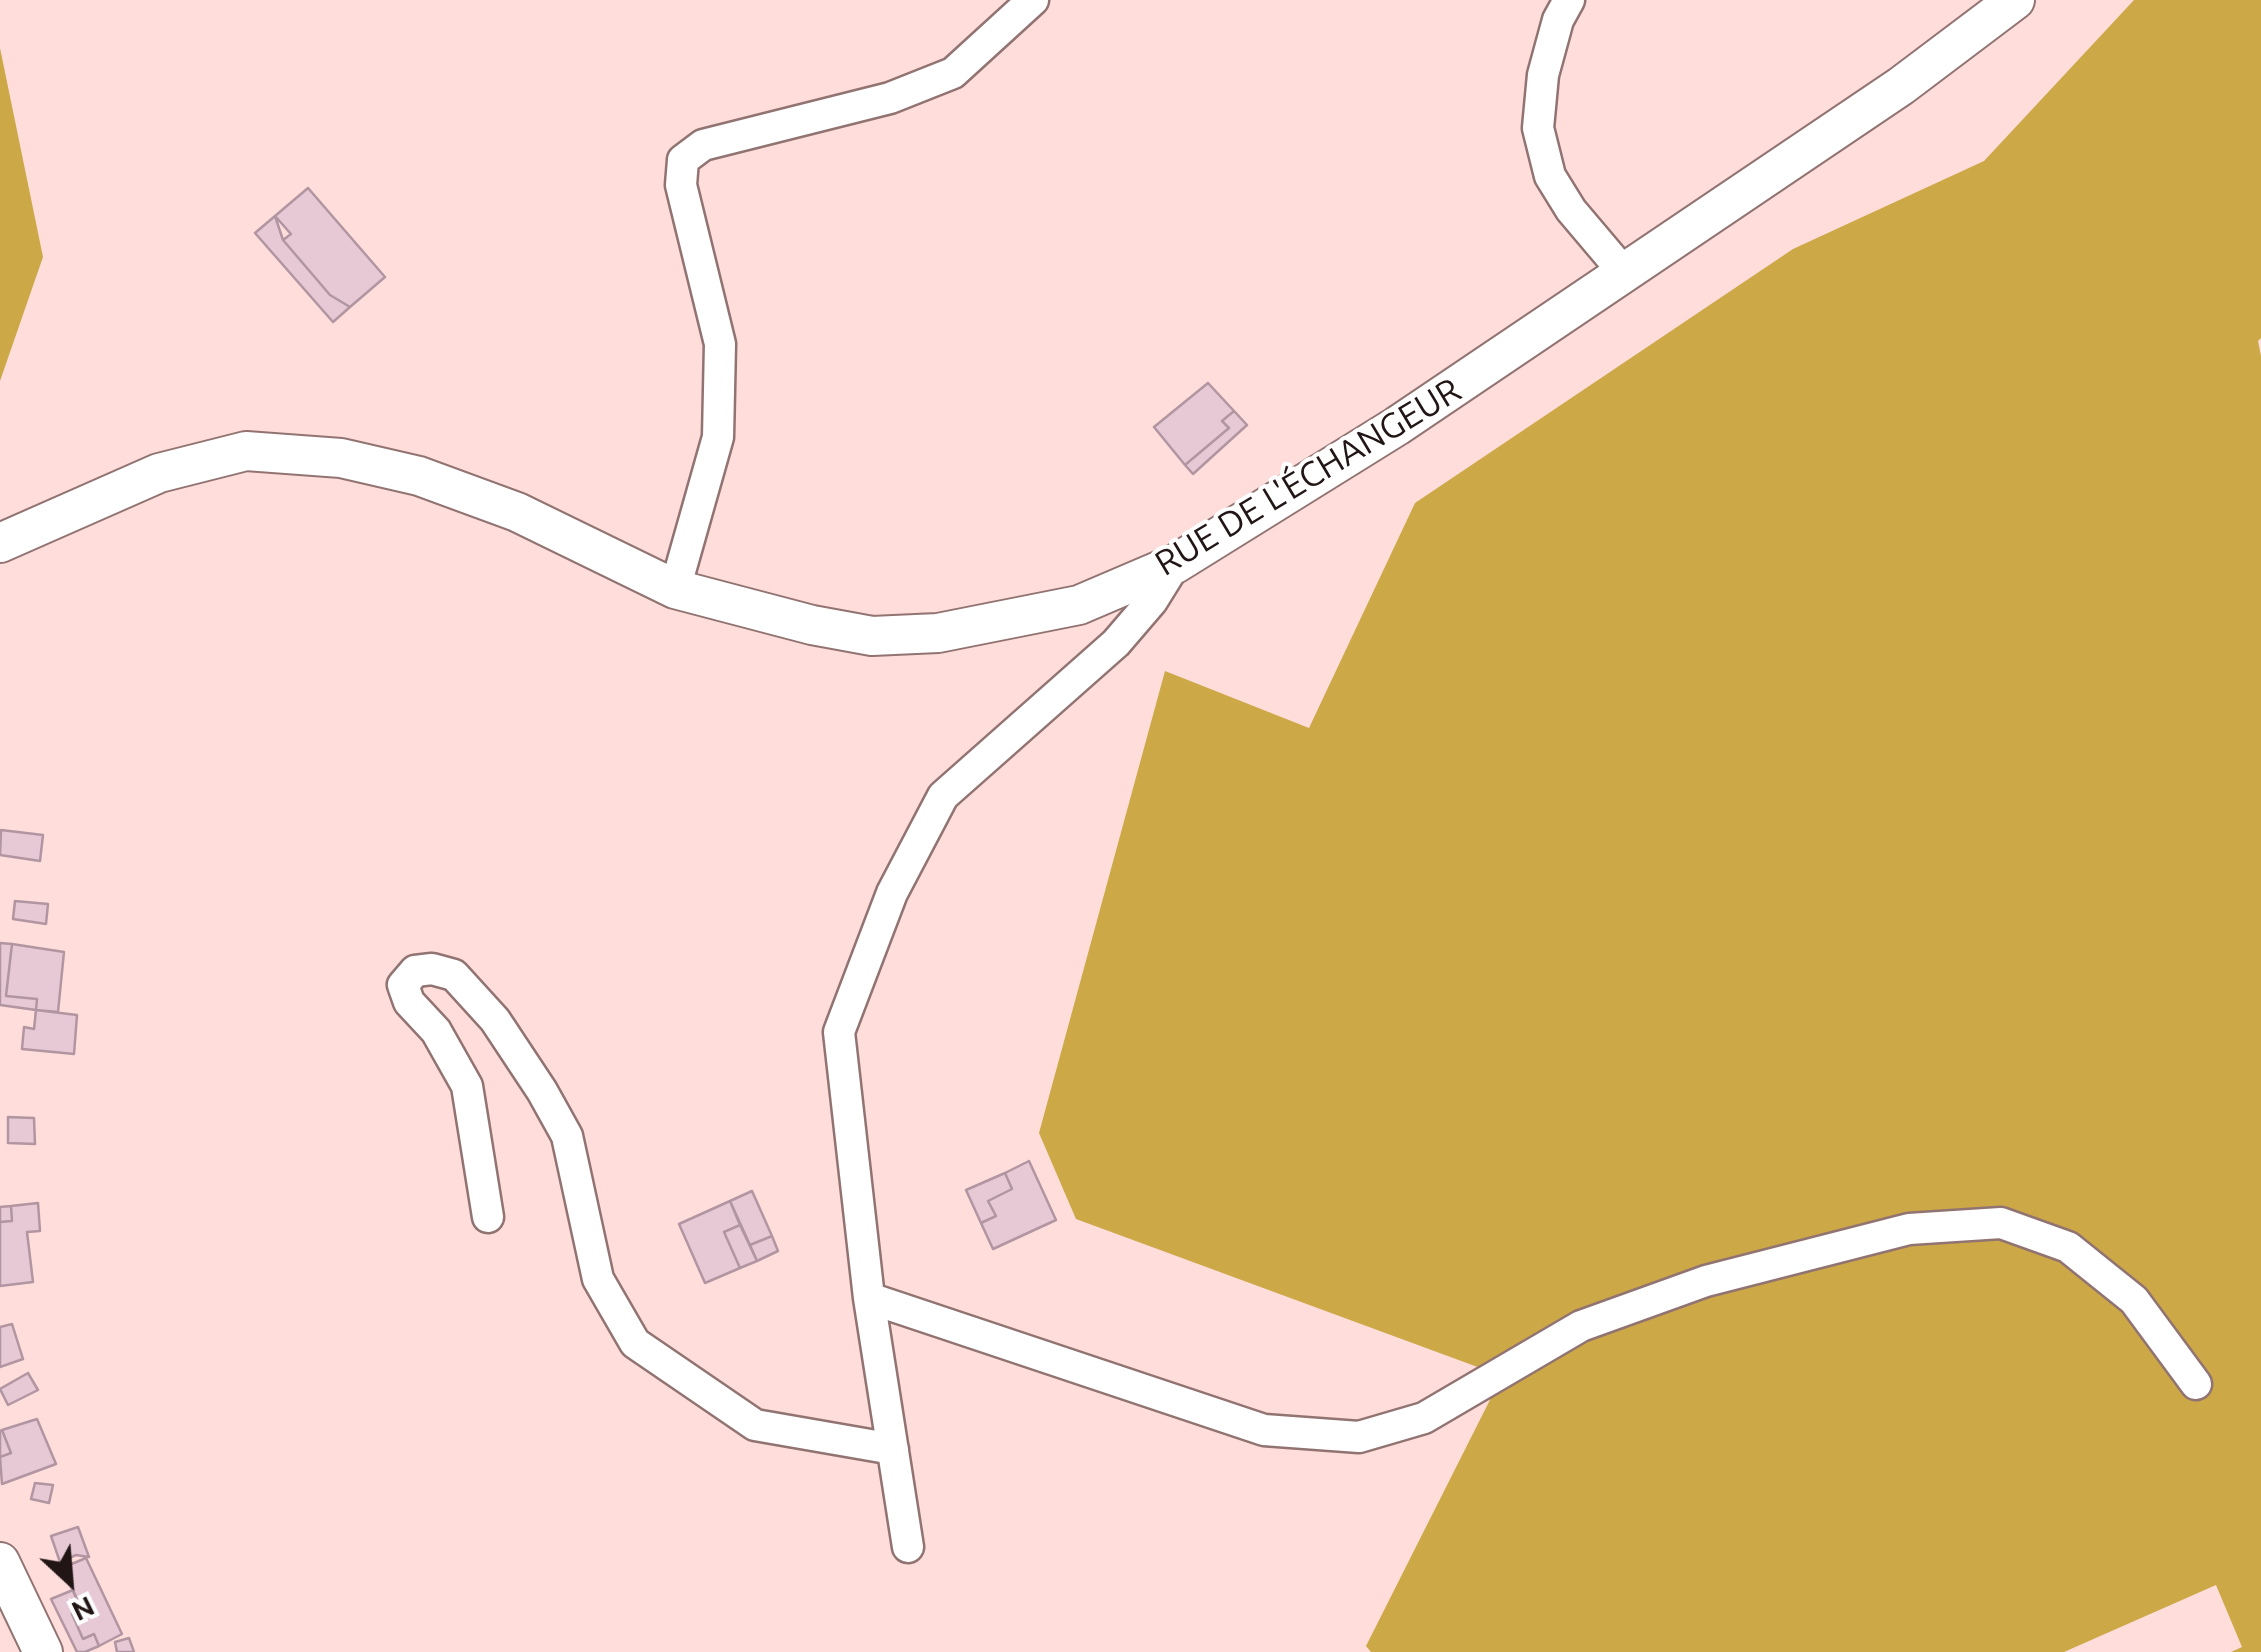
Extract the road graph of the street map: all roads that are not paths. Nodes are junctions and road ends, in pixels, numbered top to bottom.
1 (1034, 0) edge
2 (1569, 0) edge
3 (2015, 0) edge
4 (1626, 275) junction
5 (0, 543) edge
6 (1175, 564) junction
7 (675, 589) junction
8 (488, 1217) dead end
9 (869, 1298) junction
10 (2196, 1384) dead end
11 (893, 1449) junction
12 (908, 1546) dead end
13 (0, 1562) edge
14 (43, 1652) edge

1 - 7 street
2 - 4 street
3 - 4 street, RUE DE L'ÉCHANGEUR
4 - 6 street, RUE DE L'ÉCHANGEUR
5 - 7 street, RUE DE L'ÉCHANGEUR
6 - 7 street, RUE DE L'ÉCHANGEUR
6 - 9 street
8 - 11 street
9 - 10 street
9 - 11 street
11 - 12 street
13 - 14 street

